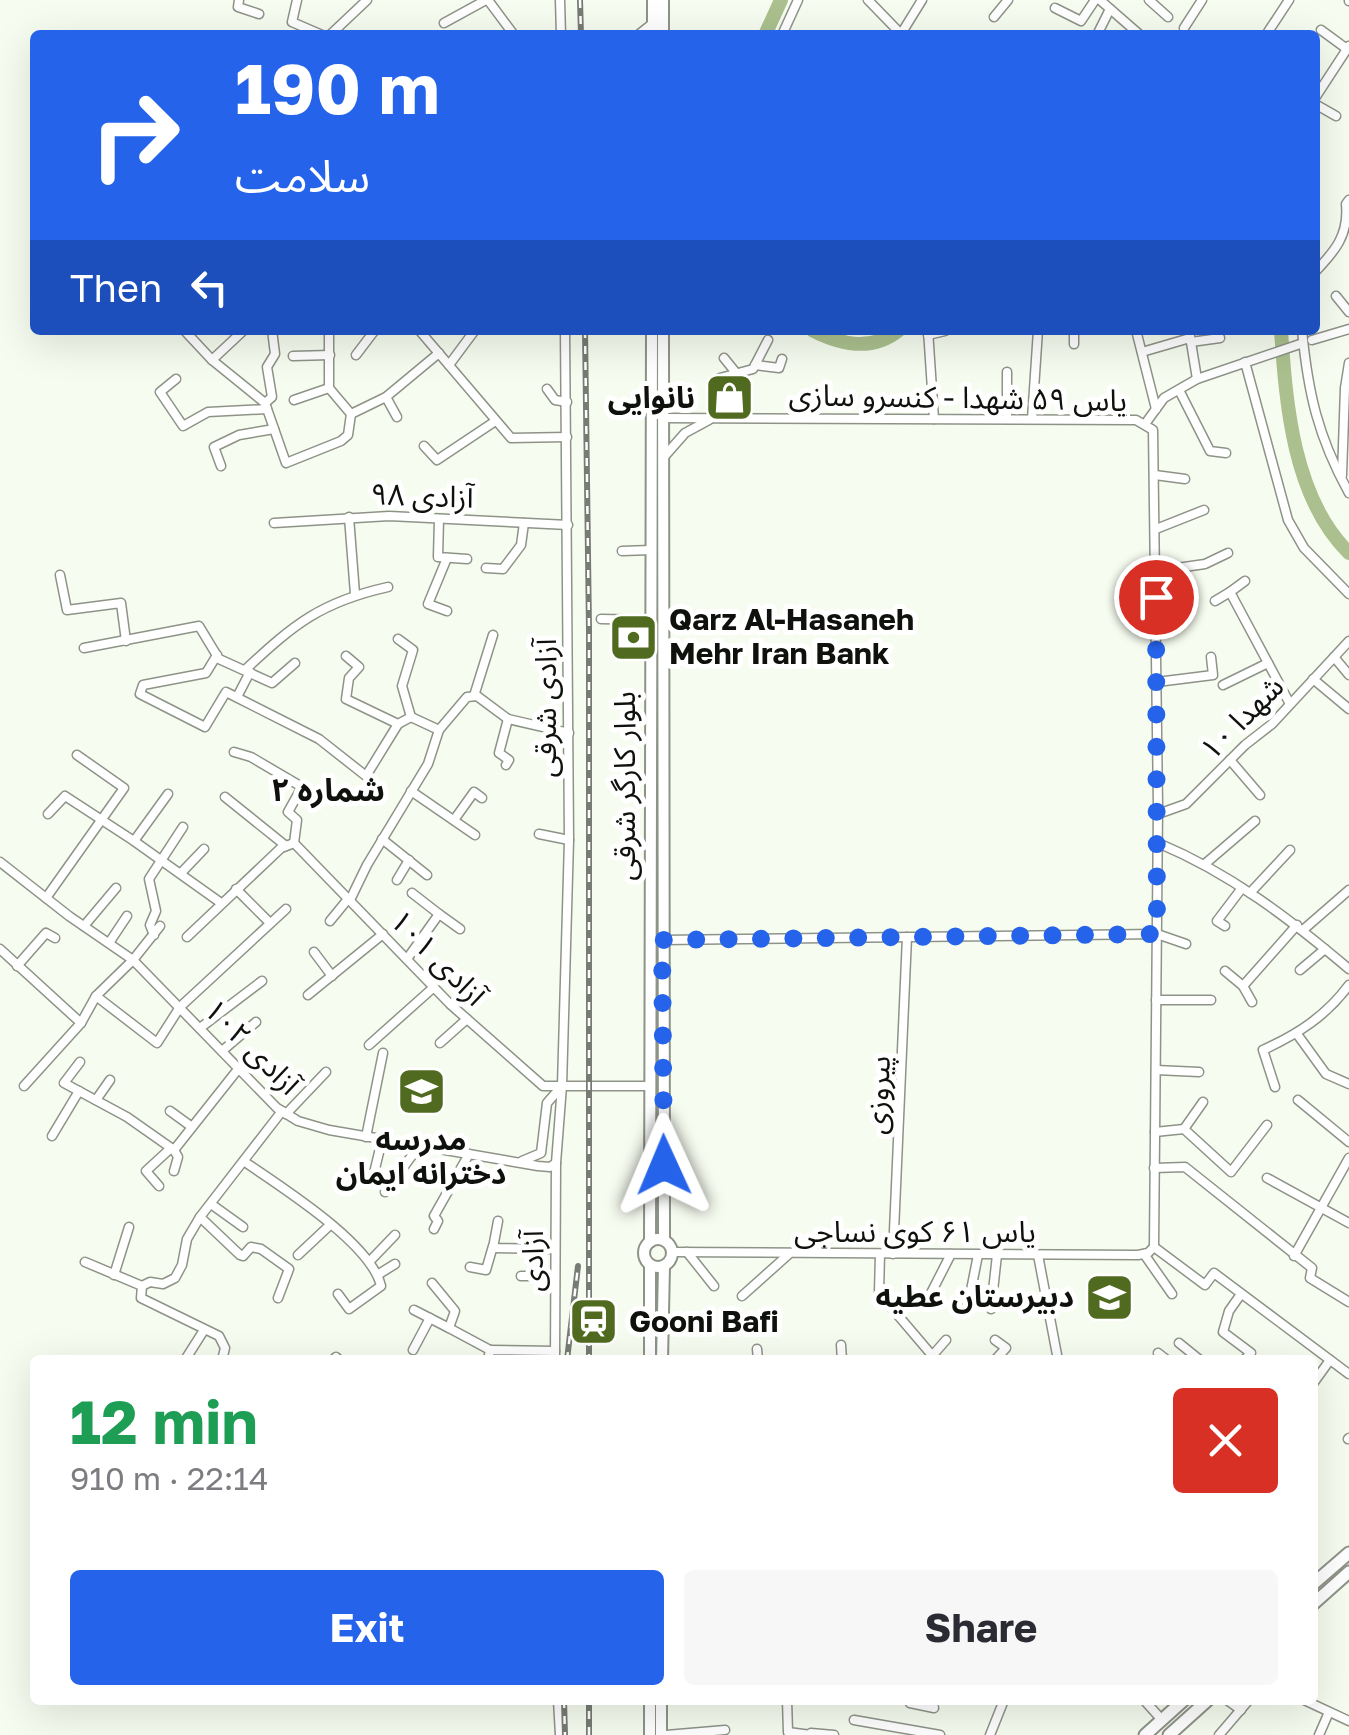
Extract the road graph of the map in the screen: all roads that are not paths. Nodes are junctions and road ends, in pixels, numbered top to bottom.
1 (239, 0) edge
2 (297, 0) edge
3 (367, 0) edge
4 (487, 0) edge
5 (560, 0) edge
6 (653, 0) edge
7 (663, 0) edge
8 (798, 0) edge
9 (868, 0) edge
10 (922, 0) edge
11 (1008, 0) edge
12 (1098, 0) edge
13 (1149, 0) edge
14 (1202, 0) edge
15 (1288, 0) edge
16 (1055, 8) dead end
17 (1110, 8) junction
18 (259, 14) dead end
19 (994, 17) dead end
20 (1168, 17) dead end
21 (444, 23) dead end
22 (1184, 28) dead end
23 (653, 29) edge
24 (310, 30) edge
25 (335, 30) edge
26 (506, 30) edge
27 (561, 30) edge
28 (663, 30) edge
29 (784, 30) edge
30 (898, 30) edge
31 (904, 30) edge
32 (1099, 30) edge
33 (1134, 30) edge
34 (1269, 30) edge
35 (1321, 30) dead end
36 (1348, 48) edge
37 (1320, 93) edge
38 (1320, 105) edge
39 (1336, 116) dead end
40 (1349, 200) edge
41 (1320, 267) edge
42 (1336, 296) dead end
43 (1349, 312) edge
44 (1349, 328) edge
45 (189, 335) edge
46 (239, 335) edge
47 (272, 335) edge
48 (329, 335) edge
49 (371, 335) edge
50 (423, 335) edge
51 (471, 335) edge
52 (566, 335) edge
53 (652, 335) edge
54 (662, 335) edge
55 (928, 335) edge
56 (1038, 335) edge
57 (1074, 335) edge
58 (1137, 335) edge
59 (1303, 335) edge
60 (1190, 337) edge
61 (1220, 338) dead end
62 (768, 340) dead end
63 (1304, 342) junction
64 (1074, 344) dead end
65 (1142, 352) junction
66 (439, 353) junction
67 (356, 354) dead end
68 (330, 355) junction
69 (293, 356) dead end
70 (724, 358) dead end
71 (212, 360) junction
72 (1250, 361) junction
73 (1349, 363) edge
74 (449, 365) junction
75 (755, 366) junction
76 (781, 368) dead end
77 (1007, 372) dead end
78 (737, 374) junction
79 (176, 379) dead end
80 (1197, 379) junction
81 (329, 388) junction
82 (547, 389) dead end
83 (1178, 390) junction
84 (386, 397) junction
85 (294, 400) dead end
86 (566, 402) junction
87 (266, 406) junction
88 (1156, 409) junction
89 (350, 414) junction
90 (397, 416) dead end
91 (662, 418) junction
92 (718, 418) junction
93 (934, 419) junction
94 (1006, 419) junction
95 (1032, 420) junction
96 (494, 422) junction
97 (1145, 424) junction
98 (274, 429) junction
99 (567, 437) junction
100 (1343, 439) junction
101 (424, 446) dead end
102 (1325, 446) junction
103 (1226, 453) dead end
104 (1346, 453) edge
105 (662, 459) junction
106 (221, 466) dead end
107 (1155, 475) junction
108 (1185, 479) dead end
109 (1346, 487) edge
110 (1204, 510) dead end
111 (349, 517) junction
112 (440, 519) junction
113 (524, 523) junction
114 (274, 524) dead end
115 (568, 525) junction
116 (1156, 529) junction
117 (650, 550) junction
118 (622, 551) dead end
119 (1228, 553) dead end
120 (447, 558) junction
121 (468, 559) dead end
122 (486, 568) dead end
123 (1156, 571) junction
124 (60, 576) dead end
125 (1245, 580) dead end
126 (388, 587) dead end
127 (1230, 592) junction
128 (355, 594) junction
129 (1349, 594) edge
130 (1215, 601) dead end
131 (447, 611) dead end
132 (601, 620) dead end
133 (650, 620) junction
134 (493, 636) dead end
135 (398, 639) dead end
136 (1349, 640) edge
137 (126, 641) junction
138 (84, 648) dead end
139 (217, 654) junction
140 (346, 656) dead end
141 (1210, 657) dead end
142 (1334, 657) junction
143 (295, 663) dead end
144 (1268, 663) junction
145 (248, 671) junction
146 (1349, 675) edge
147 (1313, 680) junction
148 (1157, 682) junction
149 (1223, 685) dead end
150 (474, 696) junction
151 (237, 697) junction
152 (1290, 704) junction
153 (1349, 709) edge
154 (656, 710) junction
155 (411, 717) junction
156 (508, 718) junction
157 (398, 724) junction
158 (440, 730) junction
159 (569, 733) junction
160 (234, 752) dead end
161 (78, 754) dead end
162 (1230, 760) junction
163 (506, 765) dead end
164 (411, 791) junction
165 (168, 794) dead end
166 (1260, 795) dead end
167 (225, 797) dead end
168 (482, 798) dead end
169 (48, 814) dead end
170 (1158, 814) junction
171 (101, 819) junction
172 (454, 820) junction
173 (1255, 821) dead end
174 (182, 827) dead end
175 (539, 834) dead end
176 (475, 835) dead end
177 (382, 838) junction
178 (569, 840) junction
179 (134, 841) junction
180 (1158, 843) junction
181 (290, 844) junction
182 (204, 849) dead end
183 (1290, 850) dead end
184 (161, 859) junction
185 (409, 860) junction
186 (0, 862) edge
187 (1206, 863) junction
188 (181, 873) junction
189 (426, 875) dead end
190 (398, 880) dead end
191 (116, 888) dead end
192 (236, 889) junction
193 (1246, 890) junction
194 (1349, 890) edge
195 (412, 892) dead end
196 (46, 898) junction
197 (349, 900) junction
198 (221, 903) junction
199 (286, 909) dead end
200 (439, 914) junction
201 (127, 916) dead end
202 (330, 921) dead end
203 (270, 924) junction
204 (84, 926) junction
205 (1225, 926) dead end
206 (1300, 928) junction
207 (460, 929) dead end
208 (383, 934) junction
209 (1157, 934) junction
210 (187, 937) dead end
211 (907, 937) junction
212 (55, 938) dead end
213 (662, 940) junction
214 (109, 943) junction
215 (1186, 944) dead end
216 (1325, 949) junction
217 (1349, 951) edge
218 (314, 952) dead end
219 (2, 955) edge
220 (407, 959) junction
221 (134, 960) junction
222 (1338, 960) junction
223 (18, 966) junction
224 (1349, 969) edge
225 (1300, 970) dead end
226 (1225, 971) dead end
227 (332, 976) junction
228 (262, 981) dead end
229 (1349, 985) edge
230 (1242, 986) junction
231 (434, 987) junction
232 (308, 995) dead end
233 (96, 996) junction
234 (1156, 1000) junction
235 (1211, 1000) dead end
236 (1252, 1002) dead end
237 (180, 1006) junction
238 (466, 1019) junction
239 (256, 1022) dead end
240 (81, 1023) junction
241 (200, 1028) junction
242 (1298, 1034) junction
243 (440, 1043) dead end
244 (370, 1045) dead end
245 (222, 1051) junction
246 (382, 1053) dead end
247 (80, 1062) dead end
248 (239, 1068) junction
249 (1156, 1070) junction
250 (326, 1072) dead end
251 (1199, 1072) dead end
252 (110, 1080) dead end
253 (1349, 1084) edge
254 (24, 1086) dead end
255 (562, 1086) junction
256 (650, 1086) junction
257 (1275, 1087) dead end
258 (79, 1091) junction
259 (96, 1100) junction
260 (1298, 1100) dead end
261 (1204, 1102) dead end
262 (170, 1111) dead end
263 (284, 1112) junction
264 (1267, 1125) dead end
265 (192, 1127) junction
266 (1184, 1129) junction
267 (1155, 1132) junction
268 (52, 1136) dead end
269 (366, 1137) junction
270 (382, 1140) junction
271 (1349, 1142) edge
272 (419, 1146) junction
273 (172, 1149) junction
274 (470, 1154) junction
275 (1349, 1158) edge
276 (522, 1161) junction
277 (246, 1162) junction
278 (556, 1163) junction
279 (1154, 1168) junction
280 (174, 1171) dead end
281 (1268, 1178) dead end
282 (361, 1179) dead end
283 (158, 1186) dead end
284 (384, 1192) dead end
285 (211, 1204) junction
286 (1323, 1208) junction
287 (200, 1217) junction
288 (498, 1221) dead end
289 (330, 1224) junction
290 (1349, 1224) edge
291 (130, 1227) dead end
292 (243, 1227) dead end
293 (434, 1229) dead end
294 (394, 1235) dead end
295 (664, 1240) junction
296 (650, 1242) junction
297 (493, 1246) junction
298 (1154, 1247) junction
299 (555, 1250) junction
300 (672, 1252) junction
301 (688, 1252) junction
302 (789, 1254) junction
303 (880, 1254) junction
304 (893, 1254) junction
305 (950, 1254) junction
306 (1144, 1254) junction
307 (298, 1255) dead end
308 (978, 1255) junction
309 (998, 1255) junction
310 (1038, 1255) junction
311 (1294, 1256) junction
312 (86, 1262) dead end
313 (370, 1262) junction
314 (396, 1264) dead end
315 (650, 1265) junction
316 (664, 1266) junction
317 (470, 1267) dead end
318 (379, 1274) junction
319 (114, 1275) junction
320 (521, 1276) dead end
321 (555, 1276) junction
322 (432, 1283) dead end
323 (142, 1286) junction
324 (714, 1286) dead end
325 (338, 1294) dead end
326 (1172, 1294) dead end
327 (1241, 1294) junction
328 (742, 1296) dead end
329 (929, 1297) dead end
330 (278, 1298) dead end
331 (1349, 1302) edge
332 (968, 1305) dead end
333 (990, 1309) dead end
334 (414, 1310) dead end
335 (430, 1318) junction
336 (449, 1328) junction
337 (204, 1330) junction
338 (946, 1340) dead end
339 (994, 1340) dead end
340 (1179, 1342) dead end
341 (841, 1345) dead end
342 (757, 1349) dead end
343 (413, 1350) dead end
344 (1158, 1353) dead end
345 (189, 1355) edge
346 (223, 1355) edge
347 (489, 1355) edge
348 (555, 1355) edge
349 (650, 1355) edge
350 (662, 1355) edge
351 (758, 1355) edge
352 (842, 1355) edge
353 (932, 1355) edge
354 (936, 1355) edge
355 (1000, 1355) edge
356 (1057, 1355) edge
357 (1161, 1355) edge
358 (1194, 1355) edge
359 (1249, 1355) edge
360 (1330, 1360) junction
361 (1349, 1374) edge
362 (1318, 1377) edge
363 (1349, 1552) edge
364 (1349, 1572) edge
365 (1318, 1580) edge
366 (1318, 1600) edge
367 (558, 1705) edge
368 (650, 1705) edge
369 (663, 1705) edge
370 (787, 1705) edge
371 (920, 1705) edge
372 (1002, 1705) edge
373 (1148, 1705) edge
374 (1178, 1705) edge
375 (1202, 1705) edge
376 (1234, 1705) edge
377 (1245, 1705) edge
378 (1315, 1705) edge
379 (934, 1708) dead end
380 (1241, 1710) junction
381 (1330, 1712) junction
382 (854, 1720) dead end
383 (1162, 1720) junction
384 (1349, 1720) edge
385 (726, 1730) dead end
386 (811, 1734) edge
387 (560, 1735) edge
388 (650, 1735) edge
389 (663, 1735) edge
390 (834, 1735) edge
391 (940, 1735) edge
392 (990, 1735) edge
393 (1144, 1735) edge
394 (1169, 1735) edge
395 (1219, 1735) edge
396 (1319, 1735) edge

1 - 18 street
2 - 24 street
3 - 25 street
4 - 21 street
4 - 26 street
5 - 27 street
6 - 23 main road
7 - 28 main road
8 - 29 street
9 - 30 street
10 - 31 street
11 - 19 street
12 - 16 street
12 - 17 street
13 - 20 street
14 - 22 street
15 - 34 street
17 - 32 street
17 - 33 street
35 - 36 street
36 - 37 street
38 - 39 street
40 - 41 street
42 - 43 street
44 - 63 street
45 - 71 street
46 - 71 street
47 - 87 street
48 - 68 street
49 - 67 street
50 - 66 street
51 - 74 street
52 - 86 street, آزادی شرقی
53 - 117 main road, بلوار کارگر شرقی
54 - 91 main road, بلوار کارگر شرقی
55 - 93 street
56 - 95 street
57 - 64 street
58 - 65 street
59 - 63 street
60 - 61 street
60 - 65 street
60 - 80 street
62 - 75 street
63 - 72 street
63 - 102 street
65 - 88 street
66 - 74 street
66 - 84 street
68 - 69 street
68 - 81 street
70 - 78 street
71 - 87 street
72 - 80 street
72 - 129 street
73 - 100 street
74 - 96 street
75 - 76 street
75 - 78 street
77 - 94 street
78 - 92 street
79 - 87 street
80 - 83 street
81 - 85 street
81 - 89 street
82 - 86 street
83 - 88 street
83 - 103 street
84 - 89 street
84 - 90 street
86 - 99 street, آزادی شرقی
87 - 98 street
88 - 97 street
89 - 98 street
91 - 92 street, یاس ۵۹ شهدا - کنسرو سازی
91 - 105 main road, بلوار کارگر شرقی
92 - 93 street, یاس ۵۹ شهدا - کنسرو سازی
92 - 105 street
93 - 94 street, یاس ۵۹ شهدا - کنسرو سازی
94 - 95 street, یاس ۵۹ شهدا - کنسرو سازی
95 - 97 street, یاس ۵۹ شهدا - کنسرو سازی
96 - 99 street
96 - 101 street
97 - 107 street, یاس ۵۹ شهدا - کنسرو سازی
98 - 106 street
99 - 115 street, آزادی شرقی
100 - 102 street
100 - 104 street
102 - 109 street
104 - 109 street
105 - 154 main road, بلوار کارگر شرقی
107 - 108 street
107 - 116 street, یاس ۵۹ شهدا - کنسرو سازی
110 - 116 street
111 - 112 street, آزادی ۹۸
111 - 114 street, آزادی ۹۸
111 - 128 street
112 - 113 street, آزادی ۹۸
112 - 120 street
113 - 115 street, آزادی ۹۸
113 - 122 street
115 - 159 street, آزادی شرقی
116 - 123 street, یاس ۵۹ شهدا - کنسرو سازی
117 - 118 street
117 - 133 main road, بلوار کارگر شرقی
119 - 123 street
120 - 121 street
120 - 131 street
123 - 148 street, یاس ۵۹ شهدا - کنسرو سازی
124 - 137 street
125 - 127 street
126 - 128 street
127 - 130 street
127 - 144 street
128 - 145 street
132 - 133 street
133 - 154 main road, بلوار کارگر شرقی
134 - 150 street
135 - 155 street
136 - 142 street, شهدا ۱۰
137 - 138 street
137 - 139 street
139 - 145 street
139 - 151 street
140 - 157 street
141 - 148 street
142 - 146 street
142 - 147 street, شهدا ۱۰
143 - 145 street
144 - 149 street
144 - 152 street
145 - 151 street
147 - 152 street, شهدا ۱۰
147 - 153 street
148 - 170 street, یاس ۵۹ شهدا - کنسرو سازی
150 - 156 street
150 - 158 street
151 - 157 street
152 - 162 street, شهدا ۱۰
154 - 213 main road, بلوار کارگر شرقی
154 - 256 main road, بلوار کارگر شرقی
155 - 157 street
155 - 158 street
156 - 159 street
156 - 163 street
158 - 164 street
159 - 178 street, آزادی شرقی
160 - 181 street
161 - 171 street
162 - 166 street
162 - 170 street, شهدا ۱۰
164 - 172 street
164 - 177 street
165 - 179 street
167 - 181 street, آزادی ۱۰۱
168 - 172 street
169 - 171 street
170 - 180 street, یاس ۵۹ شهدا - کنسرو سازی
171 - 179 street
171 - 196 street
172 - 176 street
173 - 187 street
174 - 184 street
175 - 178 street
177 - 185 street
177 - 197 street
178 - 255 street, آزادی شرقی
179 - 184 street
180 - 187 street
180 - 209 street, یاس ۵۹ شهدا - کنسرو سازی
181 - 192 street
181 - 197 street, آزادی ۱۰۱
182 - 188 street
183 - 193 street
184 - 188 street
184 - 221 street
185 - 189 street
185 - 190 street
186 - 196 street, آزادی ۱۰۲
187 - 193 street
188 - 198 street
191 - 204 street
192 - 198 street
192 - 203 street
193 - 205 street
193 - 206 street
194 - 206 street
195 - 200 street
196 - 204 street, آزادی ۱۰۲
197 - 202 street
197 - 208 street, آزادی ۱۰۱
198 - 210 street
199 - 203 street
200 - 207 street
200 - 220 street
201 - 214 street
203 - 237 street
204 - 214 street, آزادی ۱۰۲
206 - 216 street
206 - 230 street
208 - 220 street, آزادی ۱۰۱
208 - 227 street
209 - 211 street
209 - 215 street
209 - 234 street, یاس ۵۹ شهدا - کنسرو سازی
211 - 213 street
211 - 304 street, پیروزی
212 - 223 street
213 - 295 main road, بلوار کارگر شرقی
214 - 221 street, آزادی ۱۰۲
216 - 222 street
216 - 225 street
217 - 222 street
218 - 227 street
219 - 223 street
220 - 231 street, آزادی ۱۰۱
221 - 233 street
221 - 237 street, آزادی ۱۰۲
222 - 224 street
223 - 240 street
226 - 230 street
227 - 232 street
228 - 241 street
229 - 242 street
230 - 236 street
231 - 238 street, آزادی ۱۰۱
231 - 244 street
233 - 237 street
233 - 240 street
234 - 235 street
234 - 249 street, یاس ۵۹ شهدا - کنسرو سازی
237 - 241 street, آزادی ۱۰۲
238 - 243 street
238 - 255 street, آزادی ۱۰۱
239 - 245 street
240 - 254 street
241 - 245 street, آزادی ۱۰۲
242 - 253 street
242 - 257 street
245 - 248 street, آزادی ۱۰۲
246 - 269 street
247 - 258 street
248 - 263 street, آزادی ۱۰۲
248 - 265 street
249 - 251 street
249 - 267 street, یاس ۵۹ شهدا - کنسرو سازی
250 - 263 street
252 - 259 street
255 - 256 street
255 - 276 street
255 - 278 street, آزادی
256 - 296 main road, بلوار کارگر شرقی
258 - 259 street
258 - 268 street
259 - 273 street
260 - 271 street
261 - 266 street
262 - 265 street
263 - 269 street, آزادی ۱۰۲
263 - 277 street
264 - 266 street
265 - 273 street
266 - 267 street
267 - 279 street, یاس ۵۹ شهدا - کنسرو سازی
269 - 270 street, آزادی ۱۰۲
270 - 272 street, آزادی ۱۰۲
270 - 282 street
272 - 274 street, آزادی ۱۰۲
272 - 284 street
273 - 280 street
273 - 283 street
274 - 276 street, آزادی ۱۰۲
274 - 293 street
275 - 286 street
276 - 278 street
277 - 285 street
277 - 289 street
278 - 299 street, آزادی
279 - 298 street, یاس ۵۹ شهدا - کنسرو سازی
279 - 311 street
281 - 286 street
285 - 287 street
285 - 292 street
286 - 290 street
286 - 311 street
287 - 323 street
287 - 330 street
288 - 297 street
289 - 307 street
289 - 313 street
291 - 319 street
294 - 313 street
295 - 296 main road
295 - 300 main road
296 - 315 main road
297 - 299 street
297 - 317 street
298 - 306 street
298 - 327 street
299 - 321 street, آزادی
300 - 301 street, یاس ۶۱ کوی نساجی
300 - 316 main road
301 - 302 street, یاس ۶۱ کوی نساجی
301 - 324 street
302 - 303 street, یاس ۶۱ کوی نساجی
302 - 328 street
303 - 304 street, یاس ۶۱ کوی نساجی
303 - 353 street
304 - 305 street, یاس ۶۱ کوی نساجی
305 - 308 street, یاس ۶۱ کوی نساجی
305 - 329 street
306 - 310 street, یاس ۶۱ کوی نساجی
306 - 326 street
308 - 309 street, یاس ۶۱ کوی نساجی
308 - 332 street
309 - 310 street, یاس ۶۱ کوی نساجی
309 - 333 street
310 - 356 street
311 - 331 street
312 - 319 street
313 - 318 street
314 - 318 street
315 - 316 main road
315 - 349 main road
316 - 350 main road
318 - 325 street
319 - 323 street
320 - 321 street
321 - 348 street, آزادی
322 - 336 street
323 - 337 street
327 - 359 street
327 - 360 street
334 - 335 street
335 - 336 street
335 - 343 street
336 - 347 street
337 - 345 street
337 - 346 street
338 - 354 street
339 - 355 street
340 - 358 street
341 - 352 street
342 - 351 street
344 - 357 street
360 - 361 street
360 - 362 street
363 - 365 highway
364 - 366 highway
367 - 387 street
368 - 388 main road
369 - 389 main road
370 - 386 street
371 - 379 street
372 - 392 street
373 - 383 street
374 - 383 highway
375 - 394 highway
376 - 380 street
377 - 380 street
378 - 381 street
380 - 395 street
381 - 384 street
381 - 396 street
382 - 391 street
383 - 393 highway
385 - 389 street
386 - 390 street

